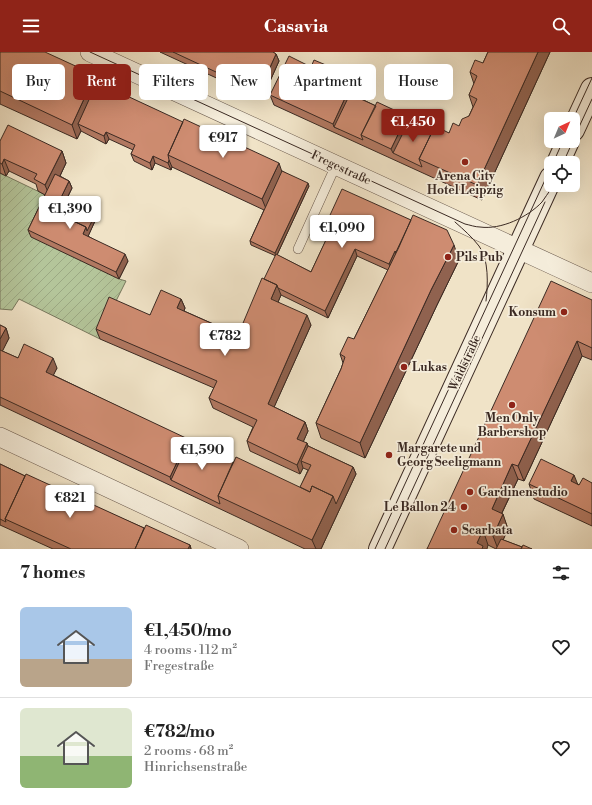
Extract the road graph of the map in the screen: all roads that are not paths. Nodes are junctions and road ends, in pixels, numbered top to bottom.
1 (90, 52) edge
2 (592, 89) edge
3 (580, 115) edge
4 (336, 165) junction
5 (544, 192) edge
6 (298, 249) dead end
7 (518, 249) junction
8 (592, 283) edge
9 (0, 438) edge
10 (239, 549) edge
11 (380, 549) edge

1 - 4 street, Fregestraße
2 - 3 main road
4 - 6 lane
4 - 7 street, Fregestraße
5 - 7 main road, Waldstraße
7 - 8 street, Fregestraße
7 - 11 main road, Waldstraße
9 - 10 street

